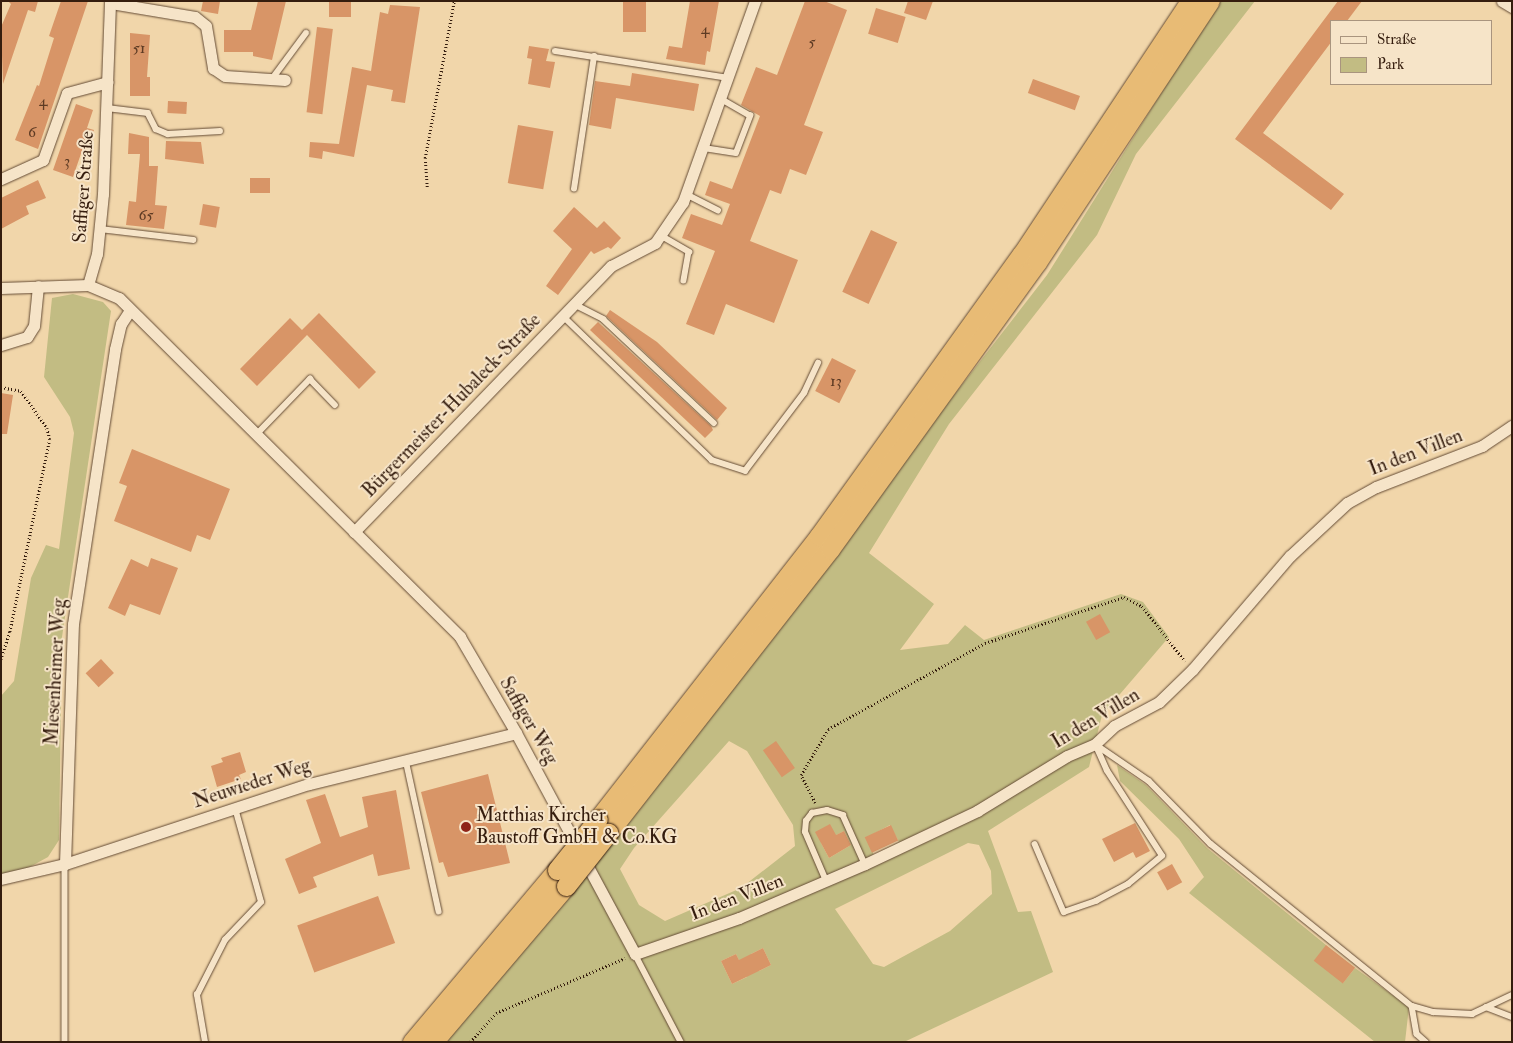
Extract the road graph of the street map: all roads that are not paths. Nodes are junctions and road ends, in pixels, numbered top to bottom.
1 (755, 1) edge
2 (1190, 1) edge
3 (1210, 1) edge
4 (1502, 1) edge
5 (112, 2) edge
6 (1512, 7) edge
7 (306, 33) dead end
8 (555, 51) dead end
9 (594, 57) junction
10 (729, 78) junction
11 (272, 79) junction
12 (285, 80) dead end
13 (108, 82) junction
14 (721, 99) junction
15 (107, 108) junction
16 (220, 131) dead end
17 (704, 148) junction
18 (1, 179) edge
19 (574, 189) dead end
20 (686, 194) junction
21 (718, 210) dead end
22 (100, 229) junction
23 (660, 235) junction
24 (193, 240) dead end
25 (684, 280) dead end
26 (88, 285) junction
27 (38, 286) junction
28 (1, 288) edge
29 (574, 304) junction
30 (130, 310) junction
31 (563, 316) junction
32 (1, 345) edge
33 (818, 363) dead end
34 (335, 405) dead end
35 (714, 423) dead end
36 (1512, 426) edge
37 (256, 435) junction
38 (354, 532) junction
39 (516, 733) junction
40 (1095, 744) junction
41 (406, 760) junction
42 (234, 808) junction
43 (603, 826) junction
44 (1035, 844) dead end
45 (64, 864) junction
46 (865, 864) junction
47 (561, 878) junction
48 (1, 879) edge
49 (826, 881) junction
50 (439, 911) dead end
51 (636, 954) junction
52 (1512, 995) edge
53 (1412, 1006) junction
54 (1486, 1007) junction
55 (1512, 1017) edge
56 (65, 1042) edge
57 (205, 1042) edge
58 (412, 1042) edge
59 (433, 1042) edge
60 (681, 1042) edge
61 (1426, 1042) edge

1 - 10 street, Bürgermeister-Hubaleck-Straße
2 - 43 highway
3 - 43 highway
4 - 6 street
5 - 11 street, Saffiger Straße
5 - 13 street, Saffiger Straße
7 - 11 lane
8 - 9 lane
9 - 10 lane
9 - 19 lane
10 - 14 street, Bürgermeister-Hubaleck-Straße
11 - 12 street, Saffiger Straße
13 - 15 street, Saffiger Straße
13 - 18 street
14 - 17 street, Bürgermeister-Hubaleck-Straße
14 - 17 lane
15 - 16 lane
15 - 22 street, Saffiger Straße
17 - 20 street, Bürgermeister-Hubaleck-Straße
20 - 21 lane
20 - 23 street, Bürgermeister-Hubaleck-Straße
22 - 24 lane
22 - 26 street, Saffiger Straße
23 - 25 lane
23 - 29 street, Bürgermeister-Hubaleck-Straße
26 - 27 street
26 - 30 street
27 - 28 street
27 - 32 street
29 - 31 street, Bürgermeister-Hubaleck-Straße
29 - 35 lane
30 - 37 street
30 - 45 street, Miesenheimer Weg
31 - 33 lane
31 - 38 street, Bürgermeister-Hubaleck-Straße
34 - 37 lane
36 - 40 street, In den Villen
37 - 38 street
38 - 39 street, Saffiger Weg
39 - 41 street, Neuwieder Weg
39 - 51 street, Saffiger Weg
40 - 44 lane
40 - 46 street, In den Villen
40 - 53 lane
41 - 42 street, Neuwieder Weg
41 - 50 lane
42 - 45 street, Neuwieder Weg
42 - 57 lane
43 - 47 highway, bridge
45 - 48 street, Neuwieder Weg
45 - 56 lane, Miesenheimer Weg
46 - 49 street, In den Villen
46 - 49 lane
47 - 58 highway
47 - 59 highway
49 - 51 street, In den Villen
51 - 60 lane
52 - 54 lane
53 - 54 lane
53 - 61 lane
54 - 55 lane

